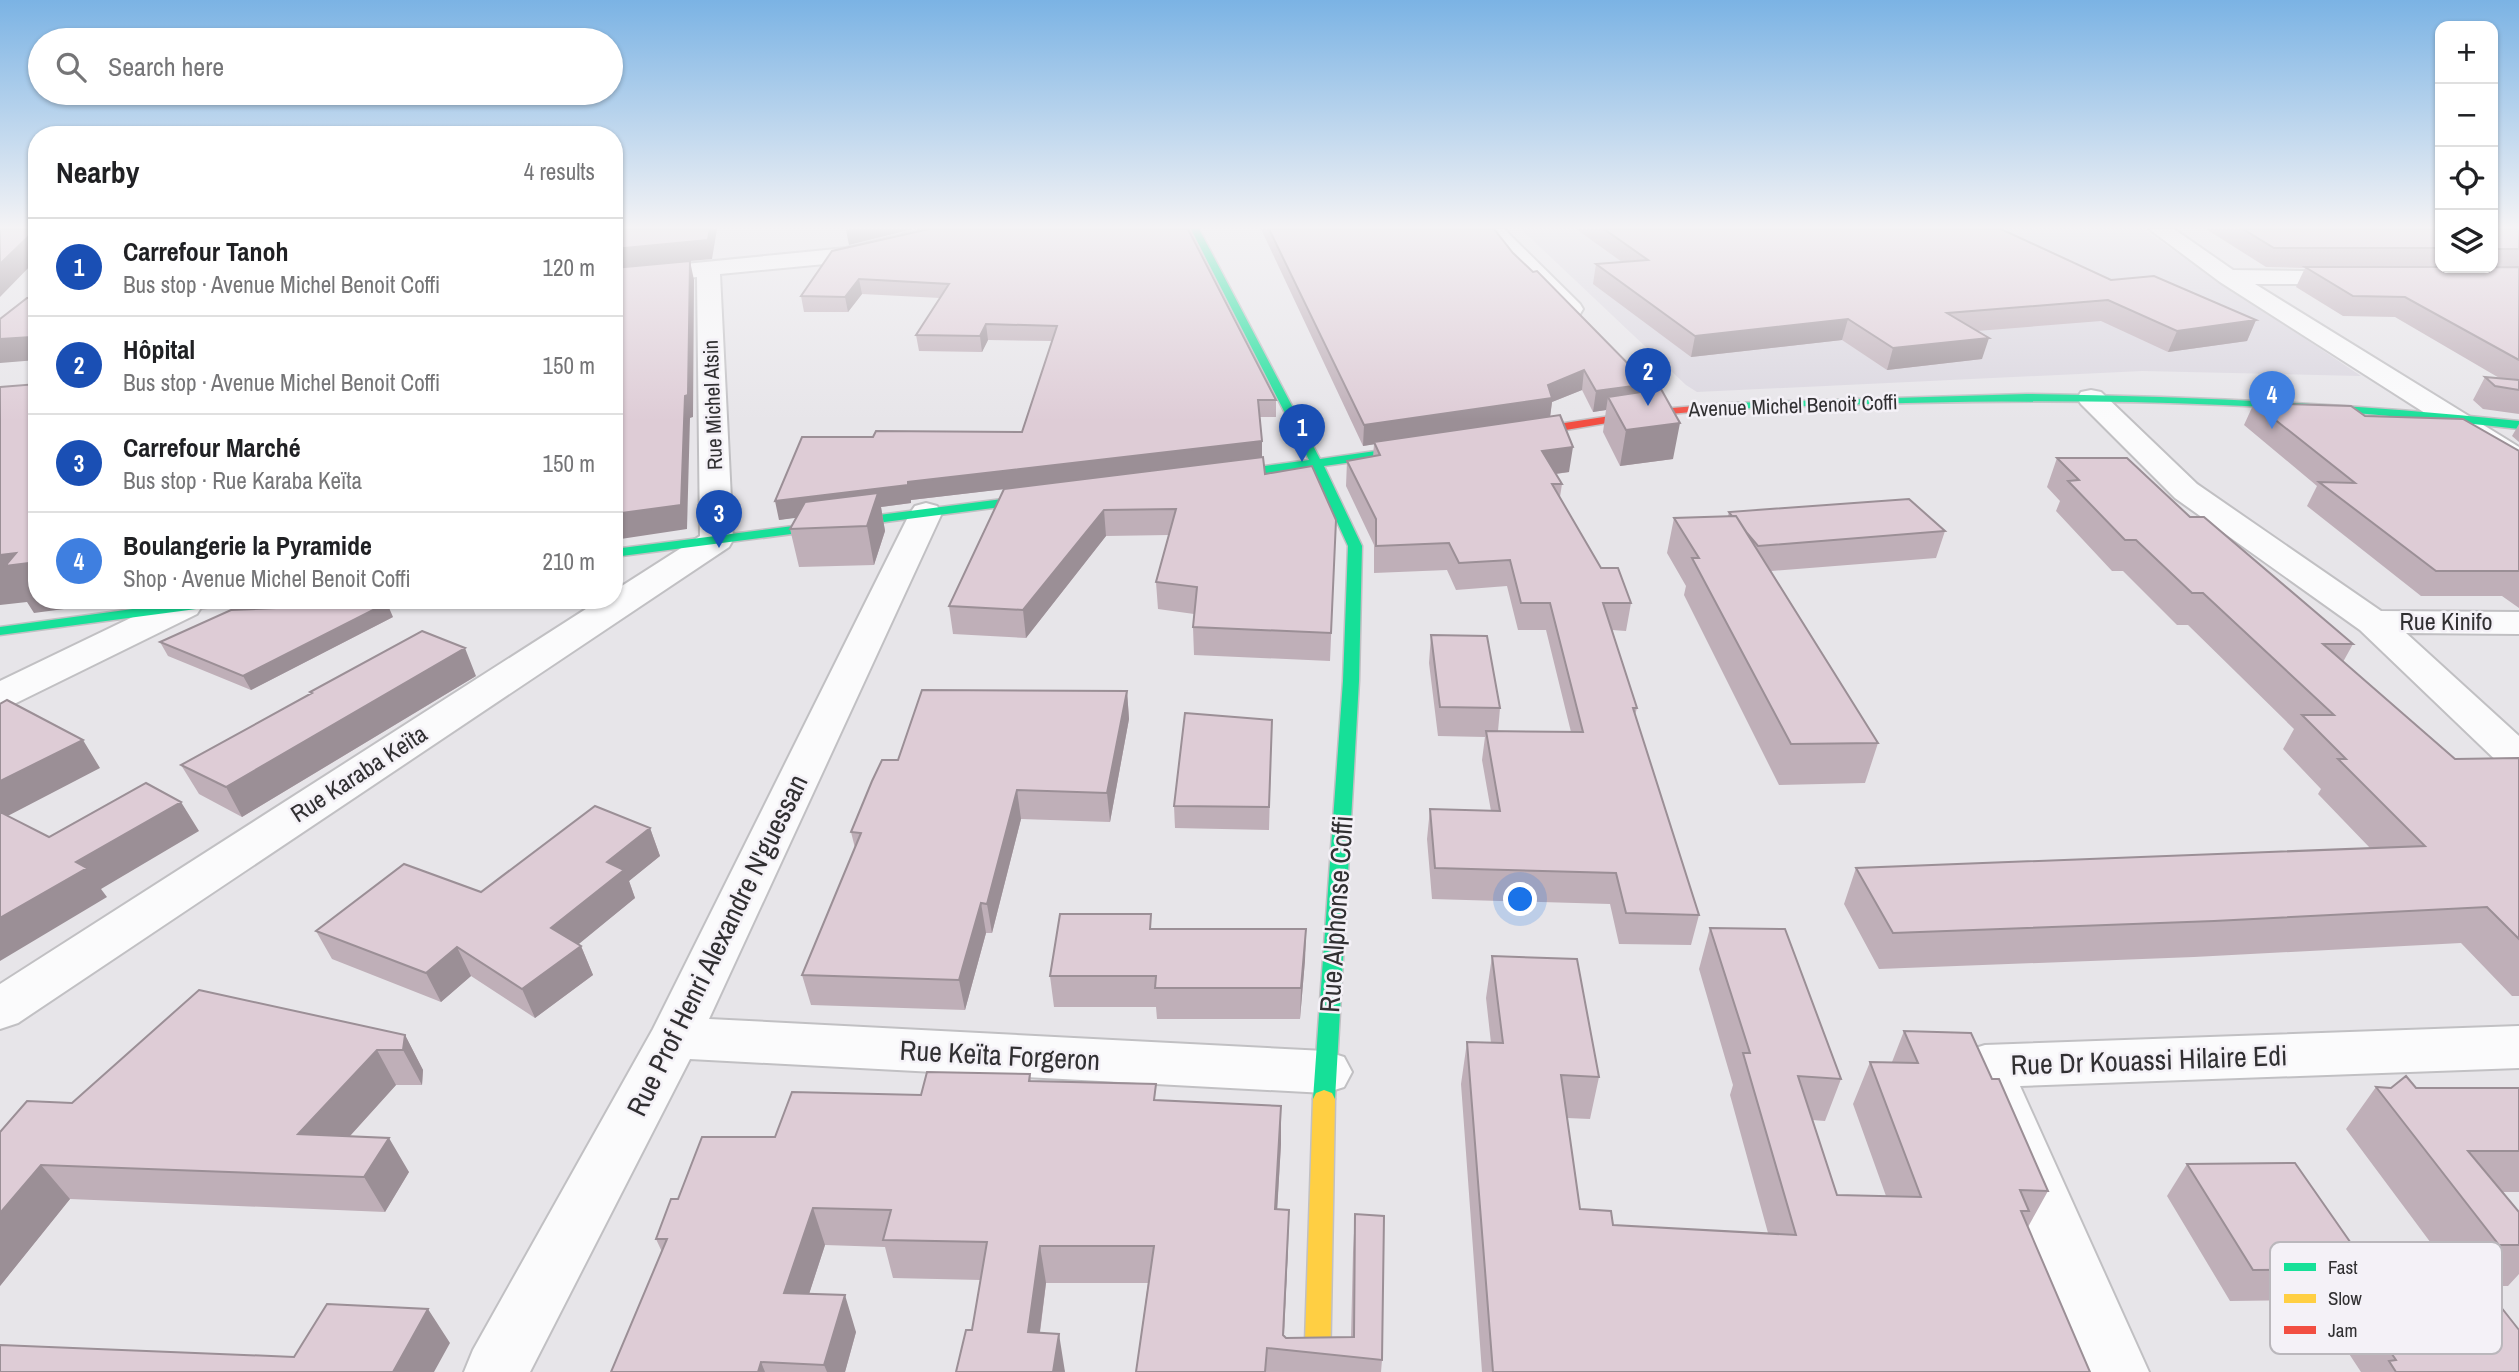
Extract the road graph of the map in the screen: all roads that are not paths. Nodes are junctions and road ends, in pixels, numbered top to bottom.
1 (709, 293) edge
2 (1228, 293) edge
3 (1555, 293) edge
4 (2253, 293) edge
5 (1588, 327) edge
6 (1646, 387) edge
7 (2091, 398) junction
8 (1670, 411) junction
9 (2447, 415) junction
10 (2519, 425) edge
11 (1493, 438) edge
12 (1439, 446) edge
13 (2519, 460) edge
14 (1317, 464) junction
15 (1195, 479) edge
16 (1061, 496) edge
17 (926, 513) junction
18 (718, 540) junction
19 (623, 552) edge
20 (623, 602) edge
21 (162, 609) edge
22 (178, 609) edge
23 (612, 609) edge
24 (2373, 622) junction
25 (2519, 623) edge
26 (0, 631) edge
27 (0, 696) edge
28 (2519, 759) edge
29 (0, 1009) edge
30 (675, 1038) junction
31 (2519, 1047) edge
32 (1325, 1072) junction
33 (496, 1372) edge
34 (1317, 1372) edge
35 (2118, 1372) edge

1 - 18 street, Rue Michel Atsin
2 - 14 street, Rue Alphonse Coffi
3 - 5 street
4 - 9 street
6 - 8 street
7 - 8 street, Avenue Michel Benoit Coffi
7 - 9 street, Avenue Michel Benoit Coffi
7 - 24 street
8 - 11 street, Avenue Michel Benoit Coffi
9 - 10 street, Avenue Michel Benoit Coffi
9 - 13 street
12 - 14 street
14 - 15 street
14 - 32 street, Rue Alphonse Coffi
16 - 17 street
17 - 18 street
17 - 30 street, Rue Prof Henri Alexandre N'guessan
18 - 19 street
18 - 20 street, Rue Karaba Keïta
21 - 26 street
22 - 27 street
23 - 29 street, Rue Karaba Keïta
24 - 25 street, Rue Kinifo
24 - 28 street
30 - 32 street, Rue Keïta Forgeron
30 - 33 street, Rue Prof Henri Alexandre N'guessan
31 - 35 street, Rue Dr Kouassi Hilaire Edi
32 - 34 street, Rue Alphonse Coffi

